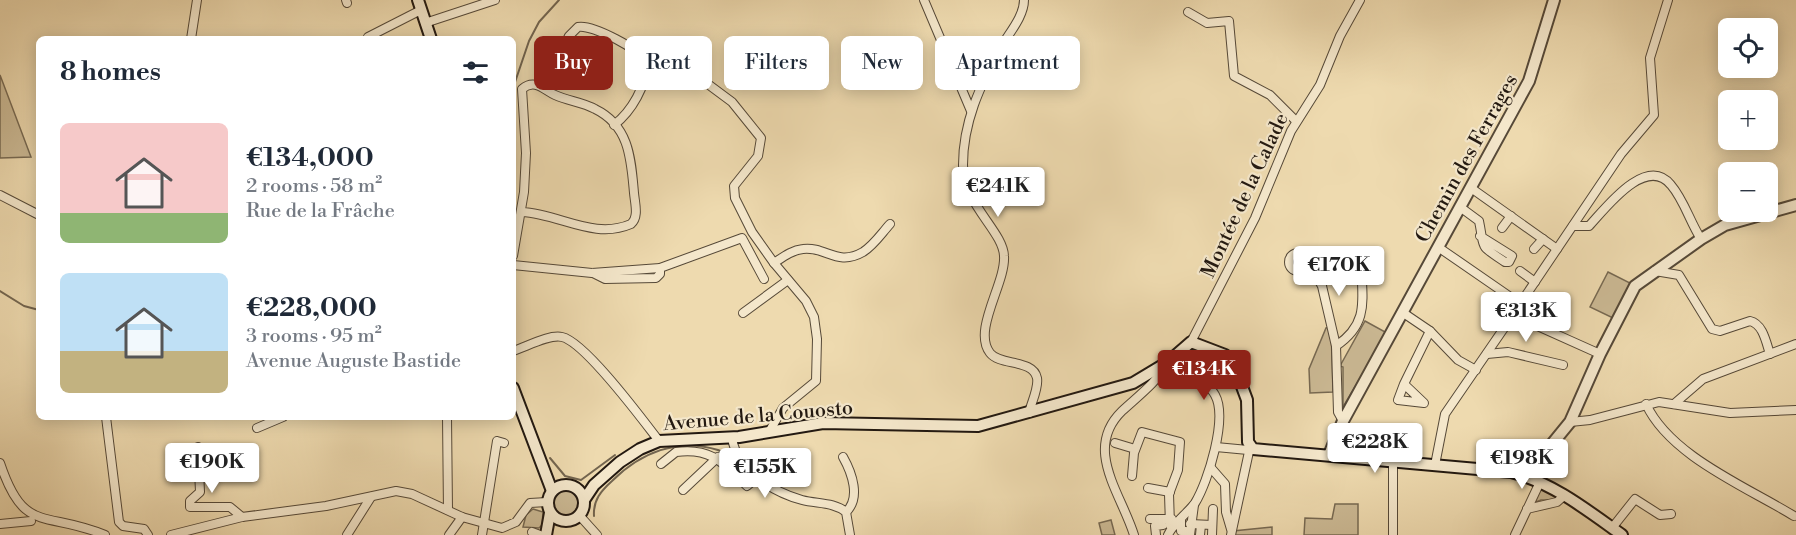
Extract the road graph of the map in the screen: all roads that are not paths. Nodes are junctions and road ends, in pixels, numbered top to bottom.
1 (197, 0) edge
2 (495, 0) edge
3 (924, 0) edge
4 (1024, 0) edge
5 (1360, 0) edge
6 (1554, 0) edge
7 (1668, 0) edge
8 (420, 5) edge
9 (1188, 12) dead end
10 (425, 23) junction
11 (191, 36) edge
12 (370, 36) edge
13 (430, 36) edge
14 (569, 36) edge
15 (608, 36) edge
16 (613, 39) edge
17 (534, 86) edge
18 (712, 87) edge
19 (549, 90) edge
20 (971, 111) junction
21 (1296, 121) junction
22 (614, 125) junction
23 (1471, 188) junction
24 (0, 195) edge
25 (1796, 205) edge
26 (1460, 207) junction
27 (522, 212) junction
28 (36, 213) edge
29 (1511, 216) junction
30 (890, 224) dead end
31 (1573, 226) junction
32 (1502, 228) dead end
33 (1701, 238) junction
34 (1543, 239) junction
35 (516, 241) edge
36 (1438, 247) junction
37 (1534, 249) dead end
38 (1557, 249) junction
39 (1497, 252) dead end
40 (1308, 261) dead end
41 (1361, 262) dead end
42 (774, 263) junction
43 (516, 265) edge
44 (1520, 271) dead end
45 (1655, 271) junction
46 (764, 279) dead end
47 (789, 280) junction
48 (1535, 282) junction
49 (1509, 296) dead end
50 (1520, 304) dead end
51 (1402, 312) junction
52 (743, 313) dead end
53 (1430, 331) junction
54 (1191, 342) junction
55 (1796, 344) edge
56 (1336, 346) junction
57 (516, 350) edge
58 (1487, 354) junction
59 (1600, 354) junction
60 (1770, 354) junction
61 (1172, 363) junction
62 (1563, 365) dead end
63 (1218, 370) dead end
64 (1476, 370) junction
65 (1202, 382) junction
66 (1404, 384) dead end
67 (516, 396) edge
68 (1646, 404) junction
69 (1674, 404) junction
70 (1796, 410) edge
71 (1029, 413) junction
72 (106, 420) edge
73 (276, 420) edge
74 (447, 420) edge
75 (1343, 421) junction
76 (1570, 422) junction
77 (257, 428) dead end
78 (769, 432) junction
79 (732, 438) junction
80 (659, 441) junction
81 (504, 443) dead end
82 (1115, 443) dead end
83 (198, 447) dead end
84 (1216, 447) junction
85 (1249, 448) junction
86 (1135, 449) junction
87 (538, 454) junction
88 (1329, 455) junction
89 (718, 457) junction
90 (843, 458) dead end
91 (1393, 462) junction
92 (0, 463) edge
93 (661, 464) dead end
94 (1435, 465) junction
95 (1211, 468) junction
96 (606, 472) junction
97 (1132, 476) dead end
98 (1526, 476) junction
99 (758, 477) junction
100 (1540, 482) junction
101 (571, 486) junction
102 (1148, 488) dead end
103 (683, 490) dead end
104 (552, 491) junction
105 (1170, 492) junction
106 (1565, 495) junction
107 (371, 497) junction
108 (584, 500) junction
109 (1194, 504) junction
110 (549, 507) junction
111 (1213, 509) dead end
112 (1527, 509) junction
113 (448, 510) junction
114 (846, 512) junction
115 (1671, 514) dead end
116 (579, 515) junction
117 (1794, 516) dead end
118 (242, 517) junction
119 (462, 517) junction
120 (1181, 518) junction
121 (1150, 519) dead end
122 (31, 520) junction
123 (566, 521) junction
124 (1171, 522) junction
125 (0, 524) edge
126 (483, 524) junction
127 (1190, 525) junction
128 (1201, 525) junction
129 (1212, 525) junction
130 (1612, 528) junction
131 (1231, 532) edge
132 (180, 534) edge
133 (105, 535) edge
134 (148, 535) edge
135 (171, 535) edge
136 (347, 535) edge
137 (449, 535) edge
138 (482, 535) edge
139 (546, 535) edge
140 (551, 535) edge
141 (597, 535) edge
142 (850, 535) edge
143 (1134, 535) edge
144 (1156, 535) edge
145 (1168, 535) edge
146 (1188, 535) edge
147 (1200, 535) edge
148 (1212, 535) edge
149 (1393, 535) edge
150 (1515, 535) edge
151 (1622, 535) edge

1 - 11 street
2 - 10 street
3 - 20 street
4 - 20 street
5 - 21 street, Montée de la Calade
6 - 23 main road, Chemin des Ferrages
7 - 31 street
8 - 10 main road
8 - 12 street
9 - 21 street
10 - 13 main road
14 - 15 street
16 - 22 street
17 - 27 street
18 - 42 street
19 - 22 street
20 - 71 street
21 - 54 street, Montée de la Calade
22 - 27 street
23 - 26 main road, Chemin des Ferrages
23 - 29 street
24 - 28 street
25 - 33 main road
26 - 36 main road, Chemin des Ferrages
26 - 39 street
27 - 35 street
29 - 32 street
29 - 34 street
30 - 42 street
31 - 33 street
31 - 38 street
33 - 45 main road
34 - 37 street
34 - 38 street
36 - 49 street
36 - 51 main road, Chemin des Ferrages
38 - 48 street
40 - 56 street
41 - 56 street
42 - 47 street
43 - 46 street
44 - 48 street
45 - 59 main road
45 - 60 street
47 - 52 street
47 - 78 street
48 - 50 street
51 - 53 street
51 - 75 main road, Chemin des Ferrages
53 - 64 street
53 - 66 street
54 - 61 main road, Avenue de la Couosto
54 - 85 main road
55 - 60 street
56 - 75 street
57 - 80 street
58 - 59 street
58 - 62 street
58 - 64 street
59 - 76 main road
60 - 69 street
61 - 65 street
61 - 71 main road, Avenue de la Couosto
61 - 143 street
63 - 65 street
64 - 94 street
65 - 84 street
67 - 87 main road
68 - 69 street
68 - 76 street
68 - 117 street
69 - 70 street
71 - 78 main road, Avenue de la Couosto
72 - 134 street
73 - 77 street
74 - 113 street
75 - 88 main road, Chemin des Ferrages
76 - 98 main road
78 - 79 main road, Avenue de la Couosto
79 - 80 main road, Avenue de la Couosto
79 - 99 street
80 - 96 main road, Avenue de la Couosto
81 - 126 street
82 - 86 street
83 - 118 street
84 - 85 street
84 - 95 street
85 - 88 main road
85 - 131 street
86 - 97 street
86 - 105 street
87 - 101 main road
87 - 104 main road
88 - 91 main road
89 - 93 street
89 - 99 street
89 - 103 street
90 - 114 street
91 - 94 main road
91 - 149 street
92 - 122 street
94 - 98 main road
95 - 109 street
95 - 131 street
96 - 101 main road, Avenue de la Couosto
96 - 108 main road, Avenue de la Couosto
98 - 100 main road
99 - 114 street
100 - 106 main road
100 - 112 street
101 - 104 main road
101 - 108 main road
102 - 105 street
104 - 110 main road
105 - 124 street
106 - 112 street
106 - 130 main road
107 - 113 street
107 - 118 street
107 - 136 street
108 - 116 main road
109 - 120 street
109 - 127 street
110 - 123 main road
110 - 126 street
110 - 139 main road
111 - 129 street
112 - 150 street
113 - 119 street
114 - 142 street
115 - 130 street
116 - 123 main road
116 - 141 street
118 - 132 street
119 - 126 street
119 - 137 street
120 - 124 street
120 - 146 street
121 - 124 street
122 - 125 street
122 - 133 street
123 - 140 main road
124 - 144 street
124 - 145 street
126 - 138 street
127 - 128 street
127 - 146 street
128 - 129 street
128 - 147 street
129 - 148 street
130 - 151 main road
132 - 135 street

